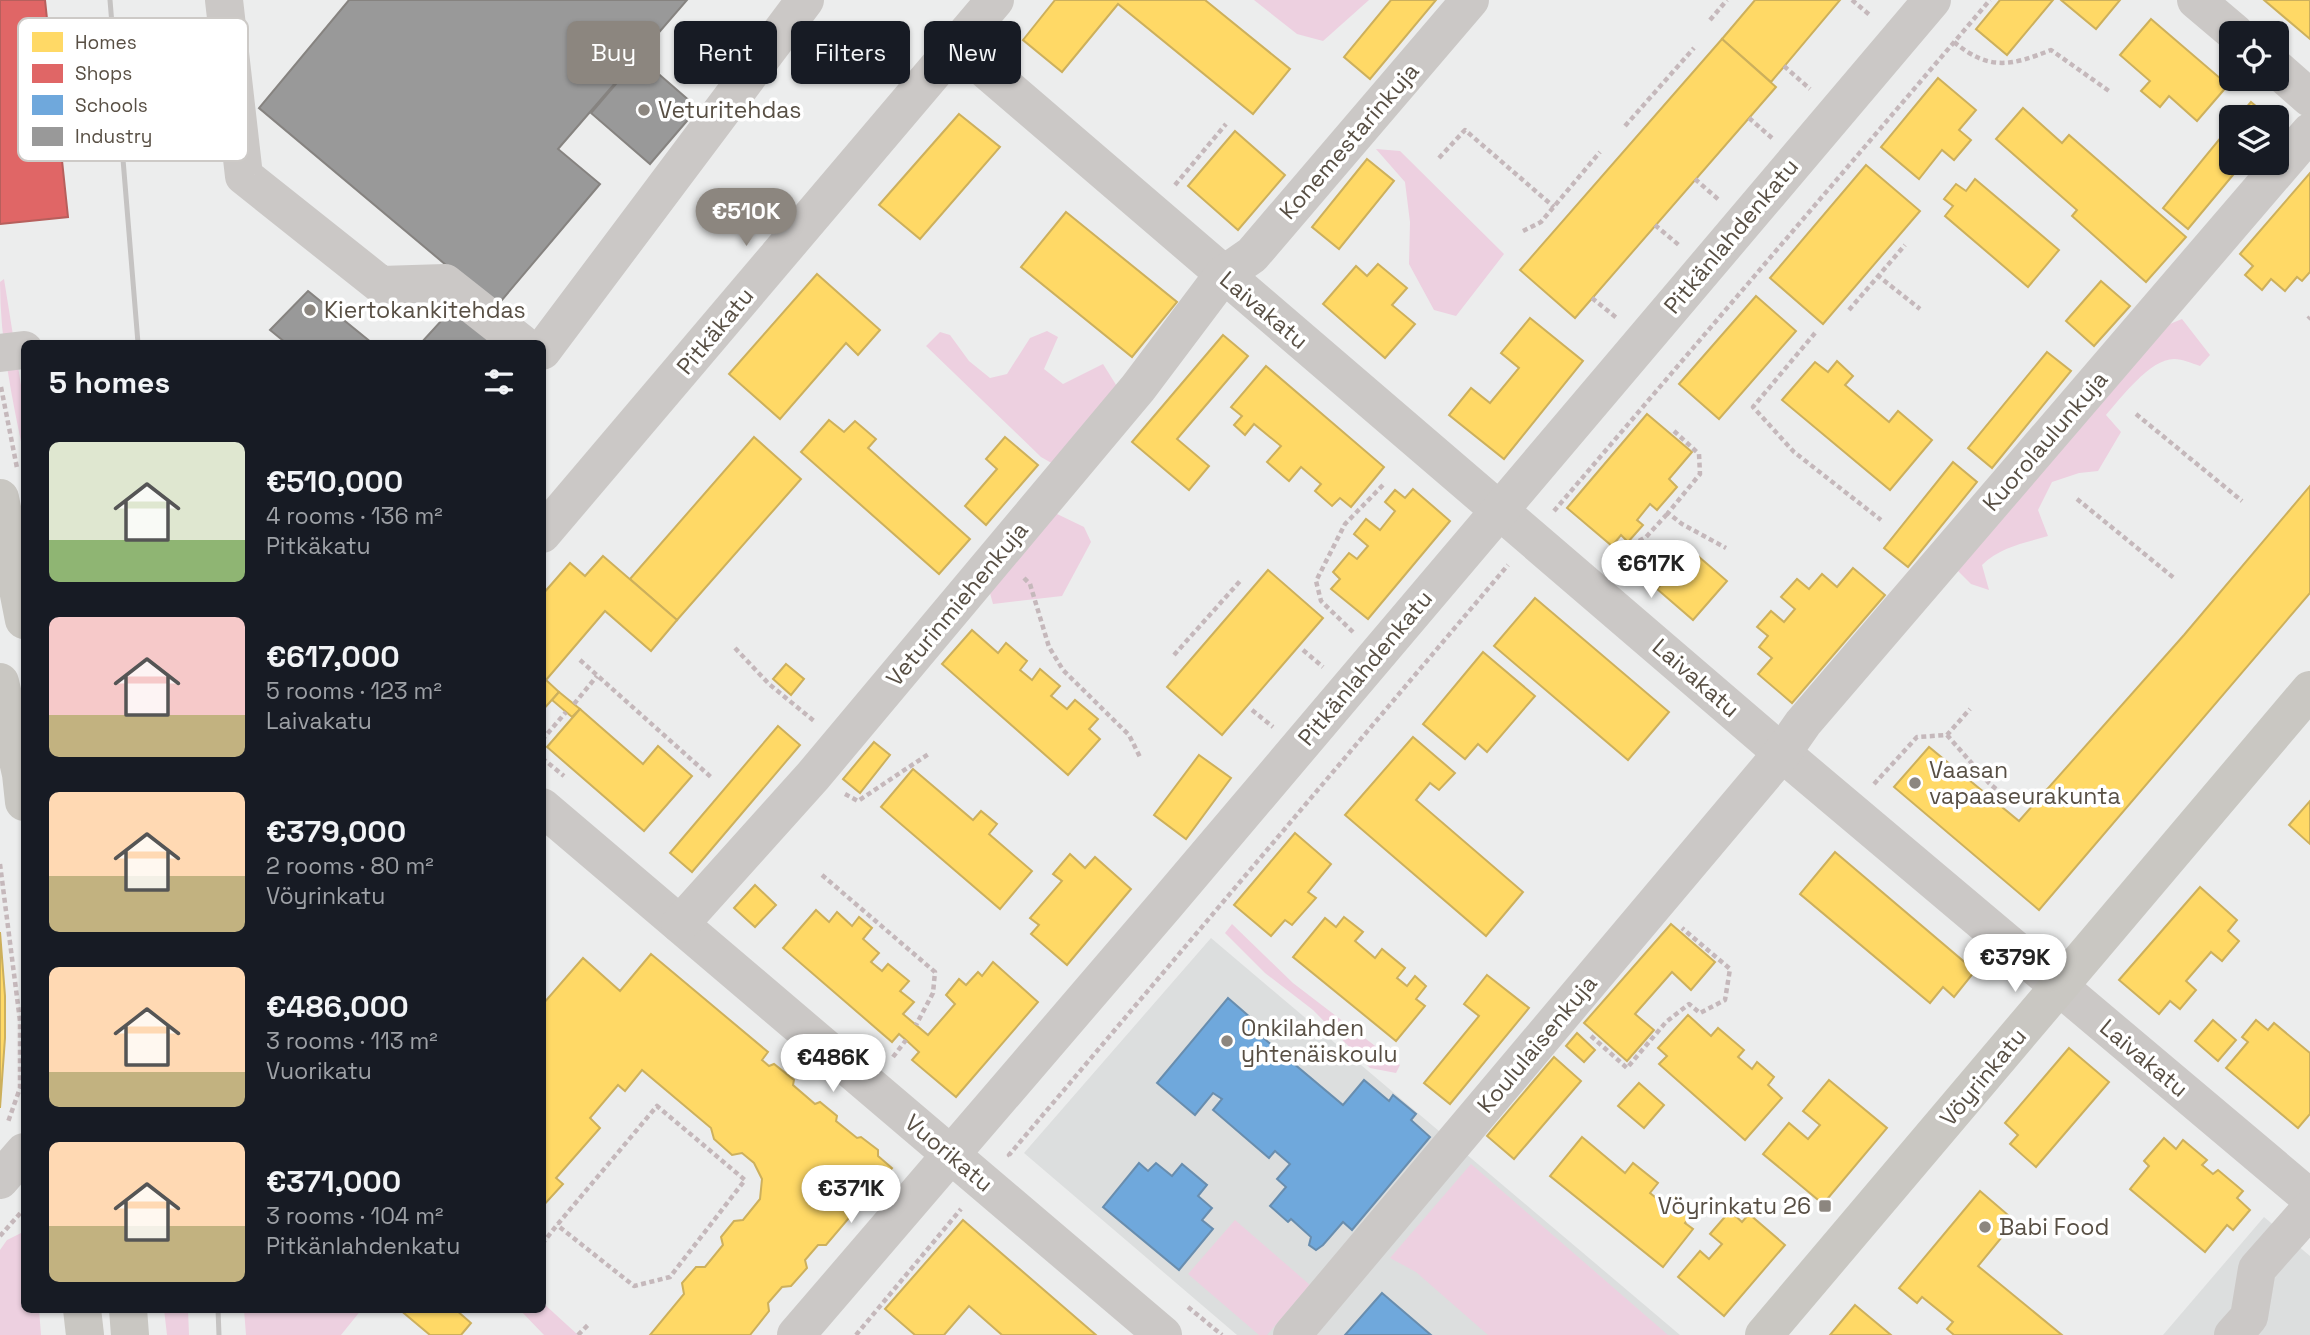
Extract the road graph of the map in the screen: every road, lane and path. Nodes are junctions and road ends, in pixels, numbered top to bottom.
1 (224, 0) edge
2 (805, 0) edge
3 (995, 0) edge
4 (1470, 0) edge
5 (1727, 0) edge
6 (1852, 0) edge
7 (1932, 0) edge
8 (1990, 0) edge
9 (2196, 0) edge
10 (226, 18) edge
11 (1710, 20) dead end
12 (978, 21) edge
13 (2221, 21) edge
14 (1880, 24) dead end
15 (1954, 42) junction
16 (1694, 48) dead end
17 (1784, 66) dead end
18 (2289, 80) edge
19 (925, 84) edge
20 (1001, 84) edge
21 (2109, 91) dead end
22 (1818, 96) dead end
23 (2310, 98) edge
24 (1749, 118) dead end
25 (1226, 124) dead end
26 (1625, 126) dead end
27 (2310, 132) edge
28 (1778, 143) dead end
29 (1600, 152) dead end
30 (1439, 158) dead end
31 (242, 161) edge
32 (1695, 179) dead end
33 (1173, 187) dead end
34 (1725, 206) dead end
35 (1554, 207) junction
36 (1655, 225) dead end
37 (1523, 231) dead end
38 (1905, 245) dead end
39 (1686, 251) dead end
40 (1223, 275) junction
41 (1877, 275) junction
42 (1592, 298) dead end
43 (1920, 309) dead end
44 (1849, 310) dead end
45 (1623, 324) dead end
46 (1815, 333) dead end
47 (517, 340) edge
48 (546, 346) edge
49 (21, 350) edge
50 (0, 353) edge
51 (0, 382) edge
52 (2136, 414) dead end
53 (1674, 431) dead end
54 (1383, 485) dead end
55 (10, 487) edge
56 (2077, 499) dead end
57 (2242, 501) dead end
58 (1499, 509) junction
59 (1668, 513) junction
60 (1881, 520) dead end
61 (546, 529) edge
62 (1532, 537) junction
63 (1639, 541) dead end
64 (1726, 548) dead end
65 (999, 553) junction
66 (2174, 578) dead end
67 (1241, 580) dead end
68 (21, 592) edge
69 (1358, 638) dead end
70 (735, 648) dead end
71 (1303, 650) dead end
72 (1174, 655) dead end
73 (580, 660) dead end
74 (1330, 672) dead end
75 (597, 676) junction
76 (0, 682) edge
77 (2310, 690) edge
78 (574, 704) dead end
79 (1970, 709) dead end
80 (1252, 710) dead end
81 (566, 712) dead end
82 (1279, 732) dead end
83 (546, 735) edge
84 (1947, 735) junction
85 (841, 743) junction
86 (930, 753) dead end
87 (1782, 753) junction
88 (1140, 757) dead end
89 (546, 761) edge
90 (21, 774) edge
91 (813, 776) junction
92 (712, 778) dead end
93 (572, 783) dead end
94 (1874, 783) dead end
95 (2015, 805) dead end
96 (546, 810) edge
97 (0, 864) edge
98 (822, 875) dead end
99 (1655, 904) junction
100 (680, 924) junction
101 (2060, 986) junction
102 (21, 1012) edge
103 (1563, 1012) junction
104 (916, 1025) dead end
105 (906, 1040) dead end
106 (883, 1048) dead end
107 (21, 1054) edge
108 (893, 1057) junction
109 (903, 1065) dead end
110 (983, 1117) junction
111 (1017, 1145) junction
112 (950, 1154) junction
113 (1009, 1155) dead end
114 (15, 1163) edge
115 (2310, 1198) edge
116 (962, 1208) dead end
117 (2310, 1209) edge
118 (21, 1212) edge
119 (557, 1225) junction
120 (0, 1236) edge
121 (546, 1239) edge
122 (82, 1313) edge
123 (128, 1313) edge
124 (590, 1323) dead end
125 (861, 1329) junction
126 (85, 1335) edge
127 (130, 1335) edge
128 (578, 1335) edge
129 (796, 1335) edge
130 (856, 1335) edge
131 (867, 1335) edge
132 (1163, 1335) edge
133 (1292, 1335) edge
134 (1764, 1335) edge
135 (2233, 1335) edge

1 - 10 street
2 - 48 street
3 - 12 street, Pitkäkatu
4 - 40 street, Konemestarinkuja
5 - 11 path
6 - 14 path
7 - 58 street, Pitkänlahdenkatu
8 - 15 path
9 - 13 street
15 - 21 path
15 - 62 path
16 - 26 path
17 - 22 path
18 - 23 street
19 - 61 street, Pitkäkatu
20 - 40 street, Laivakatu
24 - 28 path
25 - 33 path
27 - 87 street, Kuorolaulunkuja
29 - 35 path
30 - 35 path
31 - 47 street
32 - 34 path
35 - 37 path
36 - 39 path
38 - 41 path
40 - 58 street, Laivakatu
40 - 65 street, Veturinmiehenkuja
41 - 43 path
41 - 44 path
42 - 45 path
46 - 60 path
49 - 50 street
51 - 55 path
52 - 57 path
53 - 59 path
54 - 69 path
55 - 68 main road
56 - 66 path
58 - 62 street, Laivakatu
58 - 110 street, Pitkänlahdenkatu
59 - 63 path
59 - 64 path
62 - 87 street, Laivakatu
62 - 111 path
65 - 85 street, Veturinmiehenkuja
65 - 88 path
67 - 72 path
70 - 85 path
71 - 74 path
73 - 75 path
75 - 78 path
75 - 92 path
76 - 90 main road
77 - 101 main road, Vöyrinkatu
79 - 84 path
80 - 82 path
81 - 83 path
84 - 94 path
84 - 95 path
85 - 91 street, Veturinmiehenkuja
86 - 91 path
87 - 99 street, Koululaisenkuja
87 - 101 street, Laivakatu
89 - 93 path
91 - 100 street, Veturinmiehenkuja
96 - 100 street, Vuorikatu
97 - 102 path
98 - 104 path
99 - 103 street, Koululaisenkuja
99 - 103 path
100 - 112 street, Vuorikatu
101 - 115 street, Laivakatu
101 - 134 main road, Vöyrinkatu
103 - 133 street, Koululaisenkuja
105 - 108 path
106 - 108 path
107 - 114 path
108 - 109 path
110 - 111 path
110 - 112 street, Pitkänlahdenkatu
111 - 113 path
112 - 129 street, Pitkänlahdenkatu
112 - 132 street, Vuorikatu
116 - 125 path
117 - 135 street
118 - 120 path
119 - 119 path
119 - 121 path
122 - 126 main road
123 - 127 main road
124 - 128 path
125 - 130 path
125 - 131 path

